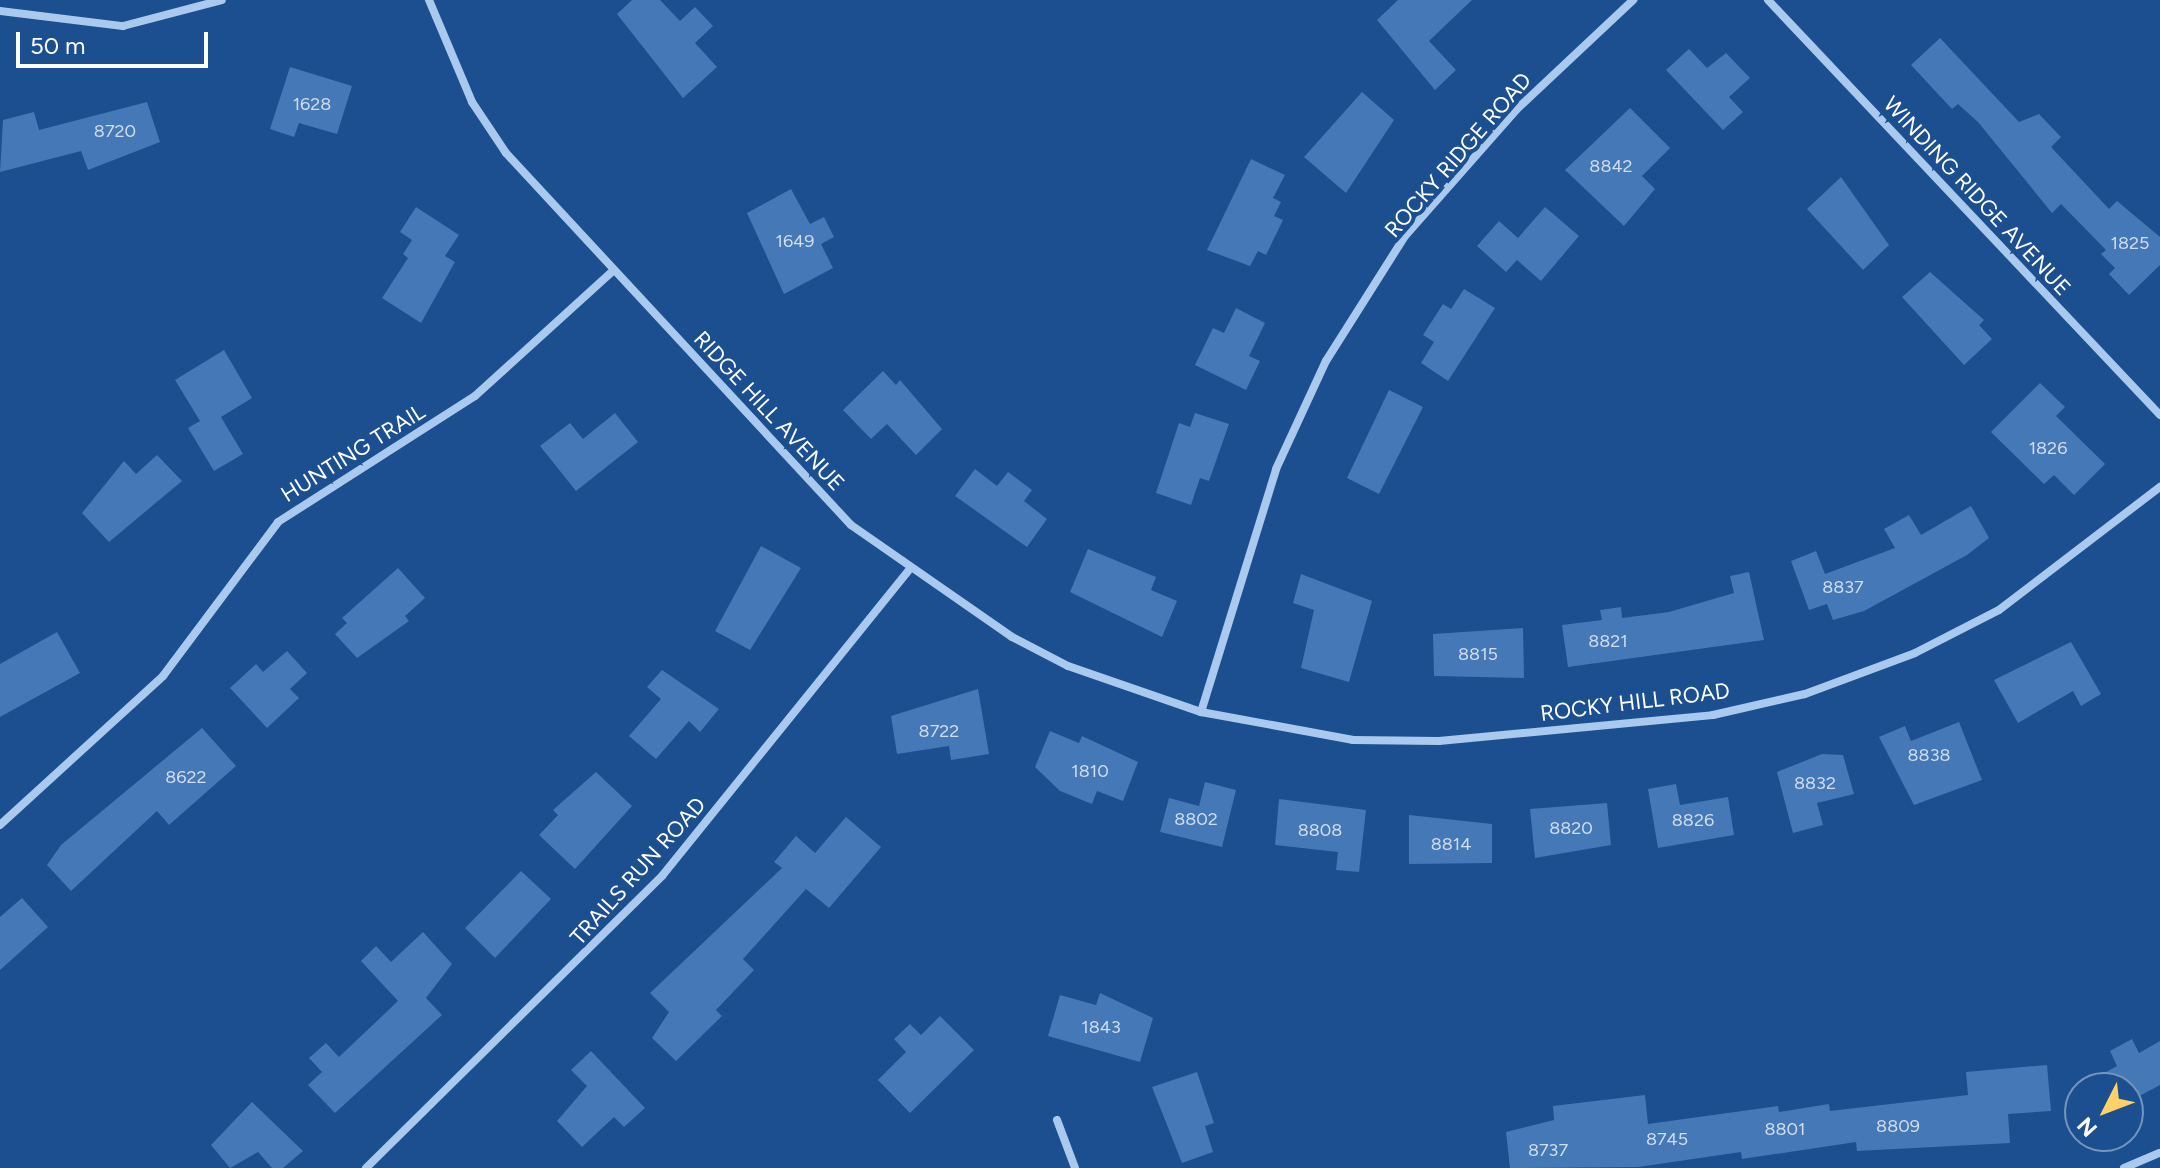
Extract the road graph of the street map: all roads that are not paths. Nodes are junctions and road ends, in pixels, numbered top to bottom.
1 (222, 0) edge
2 (429, 0) edge
3 (1633, 0) edge
4 (1768, 0) edge
5 (0, 11) edge
6 (613, 271) junction
7 (2160, 415) edge
8 (2160, 487) edge
9 (908, 571) junction
10 (1201, 712) junction
11 (1, 822) edge
12 (1057, 1120) dead end
13 (2160, 1153) edge
14 (366, 1168) edge
15 (1075, 1168) edge
16 (2124, 1168) edge

1 - 5 street
2 - 6 street, RIDGE HILL AVENUE
3 - 10 street, ROCKY RIDGE ROAD
4 - 7 street, WINDING RIDGE AVENUE
6 - 9 street, RIDGE HILL AVENUE
6 - 11 street, HUNTING TRAIL
8 - 10 street, ROCKY HILL ROAD
9 - 10 street, RIDGE HILL AVENUE
9 - 14 street, TRAILS RUN ROAD
12 - 15 street
13 - 16 street

